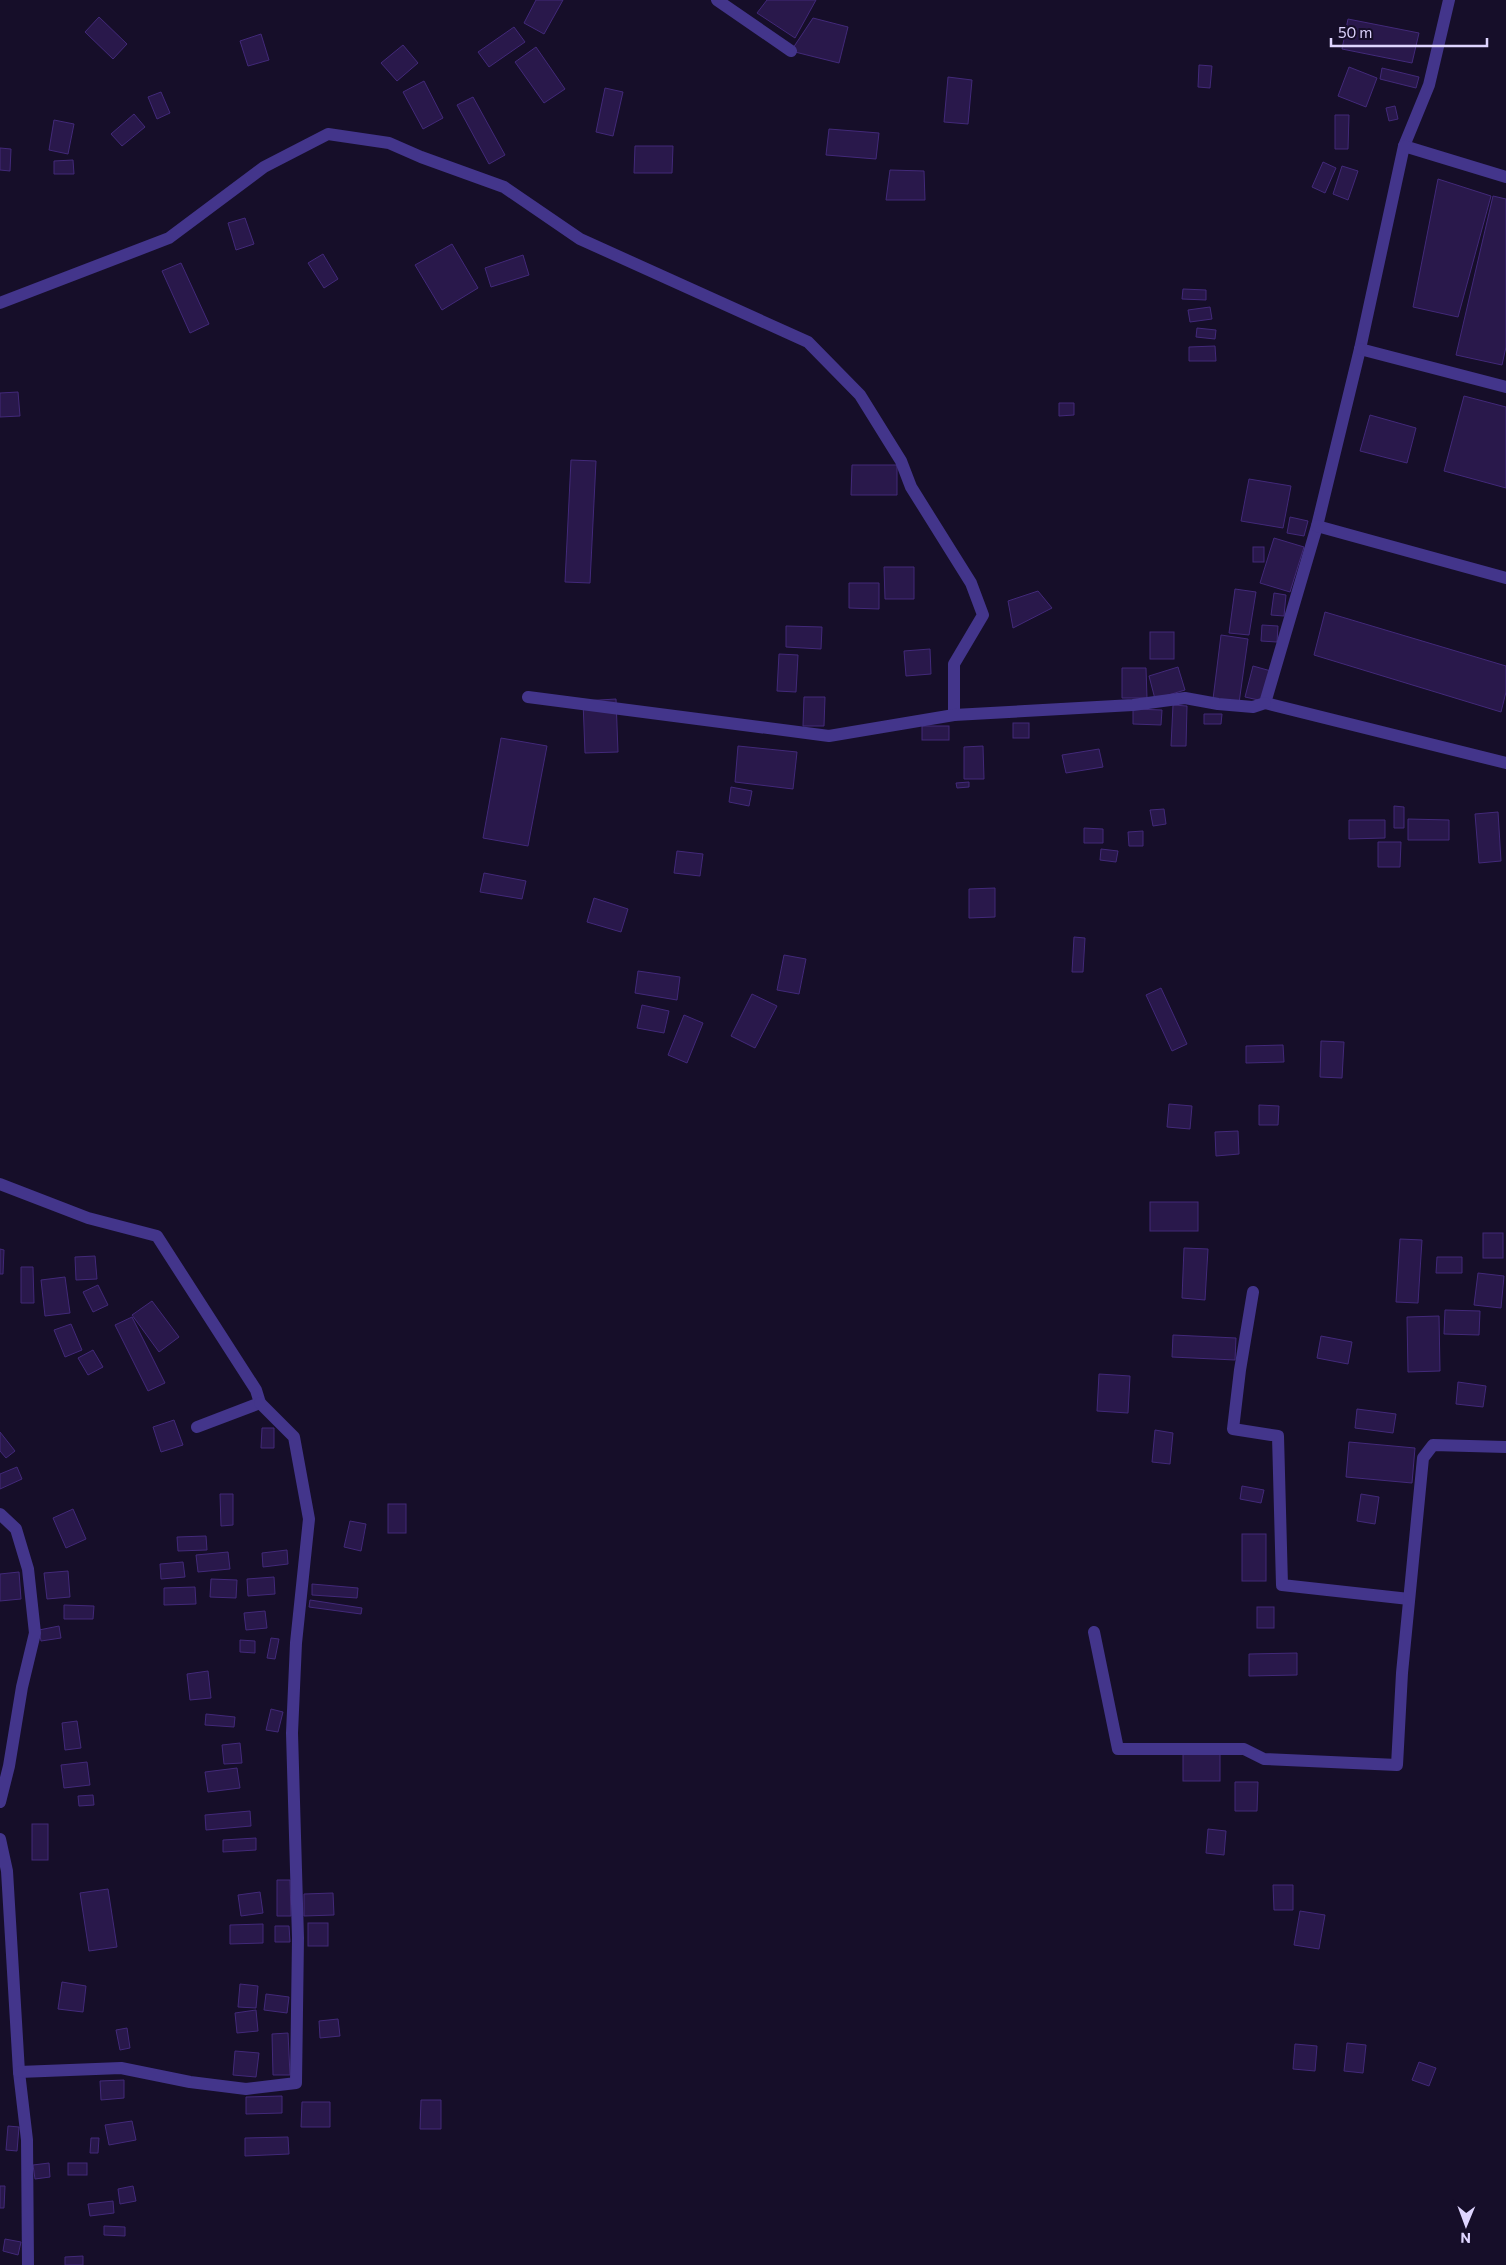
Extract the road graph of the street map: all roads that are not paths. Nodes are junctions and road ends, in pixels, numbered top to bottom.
1 (717, 0) edge
2 (1449, 0) edge
3 (791, 51) dead end
4 (1404, 146) junction
5 (1506, 178) edge
6 (0, 303) edge
7 (1360, 349) junction
8 (1506, 387) edge
9 (1317, 526) junction
10 (1506, 578) edge
11 (528, 697) dead end
12 (1265, 704) junction
13 (954, 715) junction
14 (1506, 763) edge
15 (0, 1184) edge
16 (1252, 1292) dead end
17 (260, 1403) junction
18 (197, 1427) dead end
19 (1506, 1447) edge
20 (0, 1514) edge
21 (1409, 1599) junction
22 (1094, 1632) dead end
23 (0, 1802) edge
24 (0, 1839) edge
25 (19, 2072) junction
26 (28, 2265) edge

1 - 3 street
2 - 4 street
4 - 5 street
4 - 7 street
6 - 13 street
7 - 8 street
7 - 9 street
9 - 10 street
9 - 12 street
11 - 13 street
12 - 13 street
12 - 14 street
15 - 17 street
16 - 21 street
17 - 18 street
17 - 25 street
19 - 21 street
20 - 23 street
21 - 22 street
24 - 25 street
25 - 26 street

